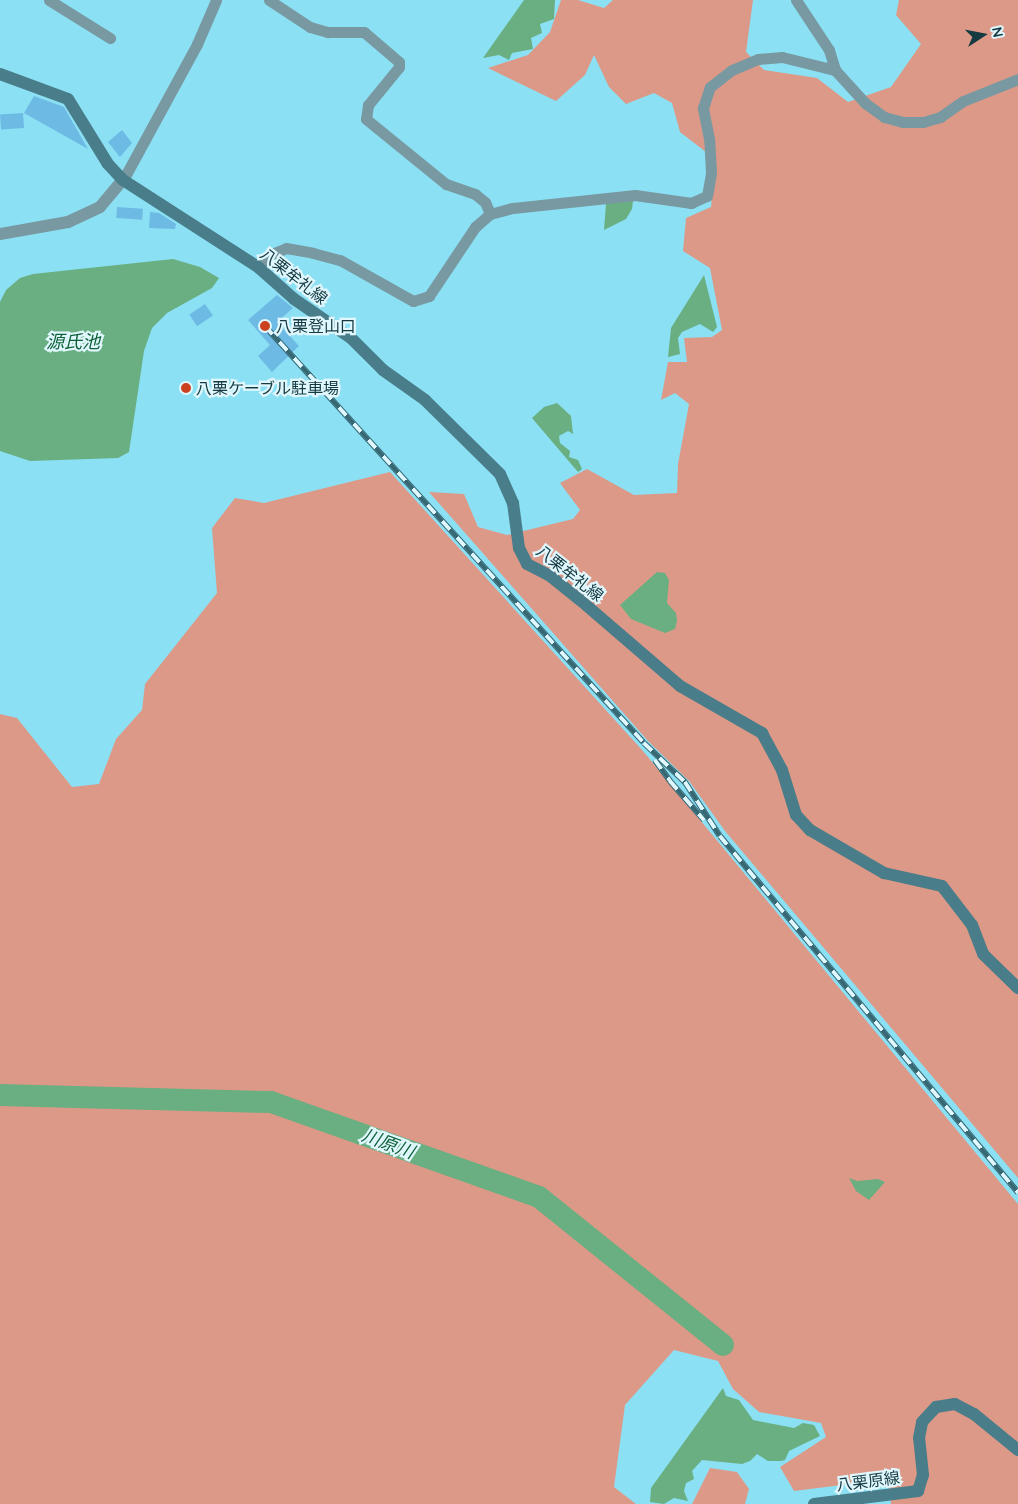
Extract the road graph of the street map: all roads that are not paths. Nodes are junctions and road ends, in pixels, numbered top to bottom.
1 (49, 0) edge
2 (216, 0) edge
3 (269, 0) edge
4 (796, 0) edge
5 (110, 38) dead end
6 (836, 70) junction
7 (0, 74) edge
8 (1018, 78) edge
9 (124, 180) junction
10 (490, 214) junction
11 (0, 234) edge
12 (258, 267) junction
13 (1018, 988) edge
14 (1018, 1450) edge
15 (814, 1504) edge

1 - 5 street
2 - 9 street
3 - 10 street
4 - 6 street
6 - 8 street
6 - 10 street
7 - 9 main road, 八栗牟礼線
9 - 11 street
9 - 12 main road, 八栗牟礼線
10 - 12 street
12 - 13 main road, 八栗牟礼線
14 - 15 main road, 八栗原線

